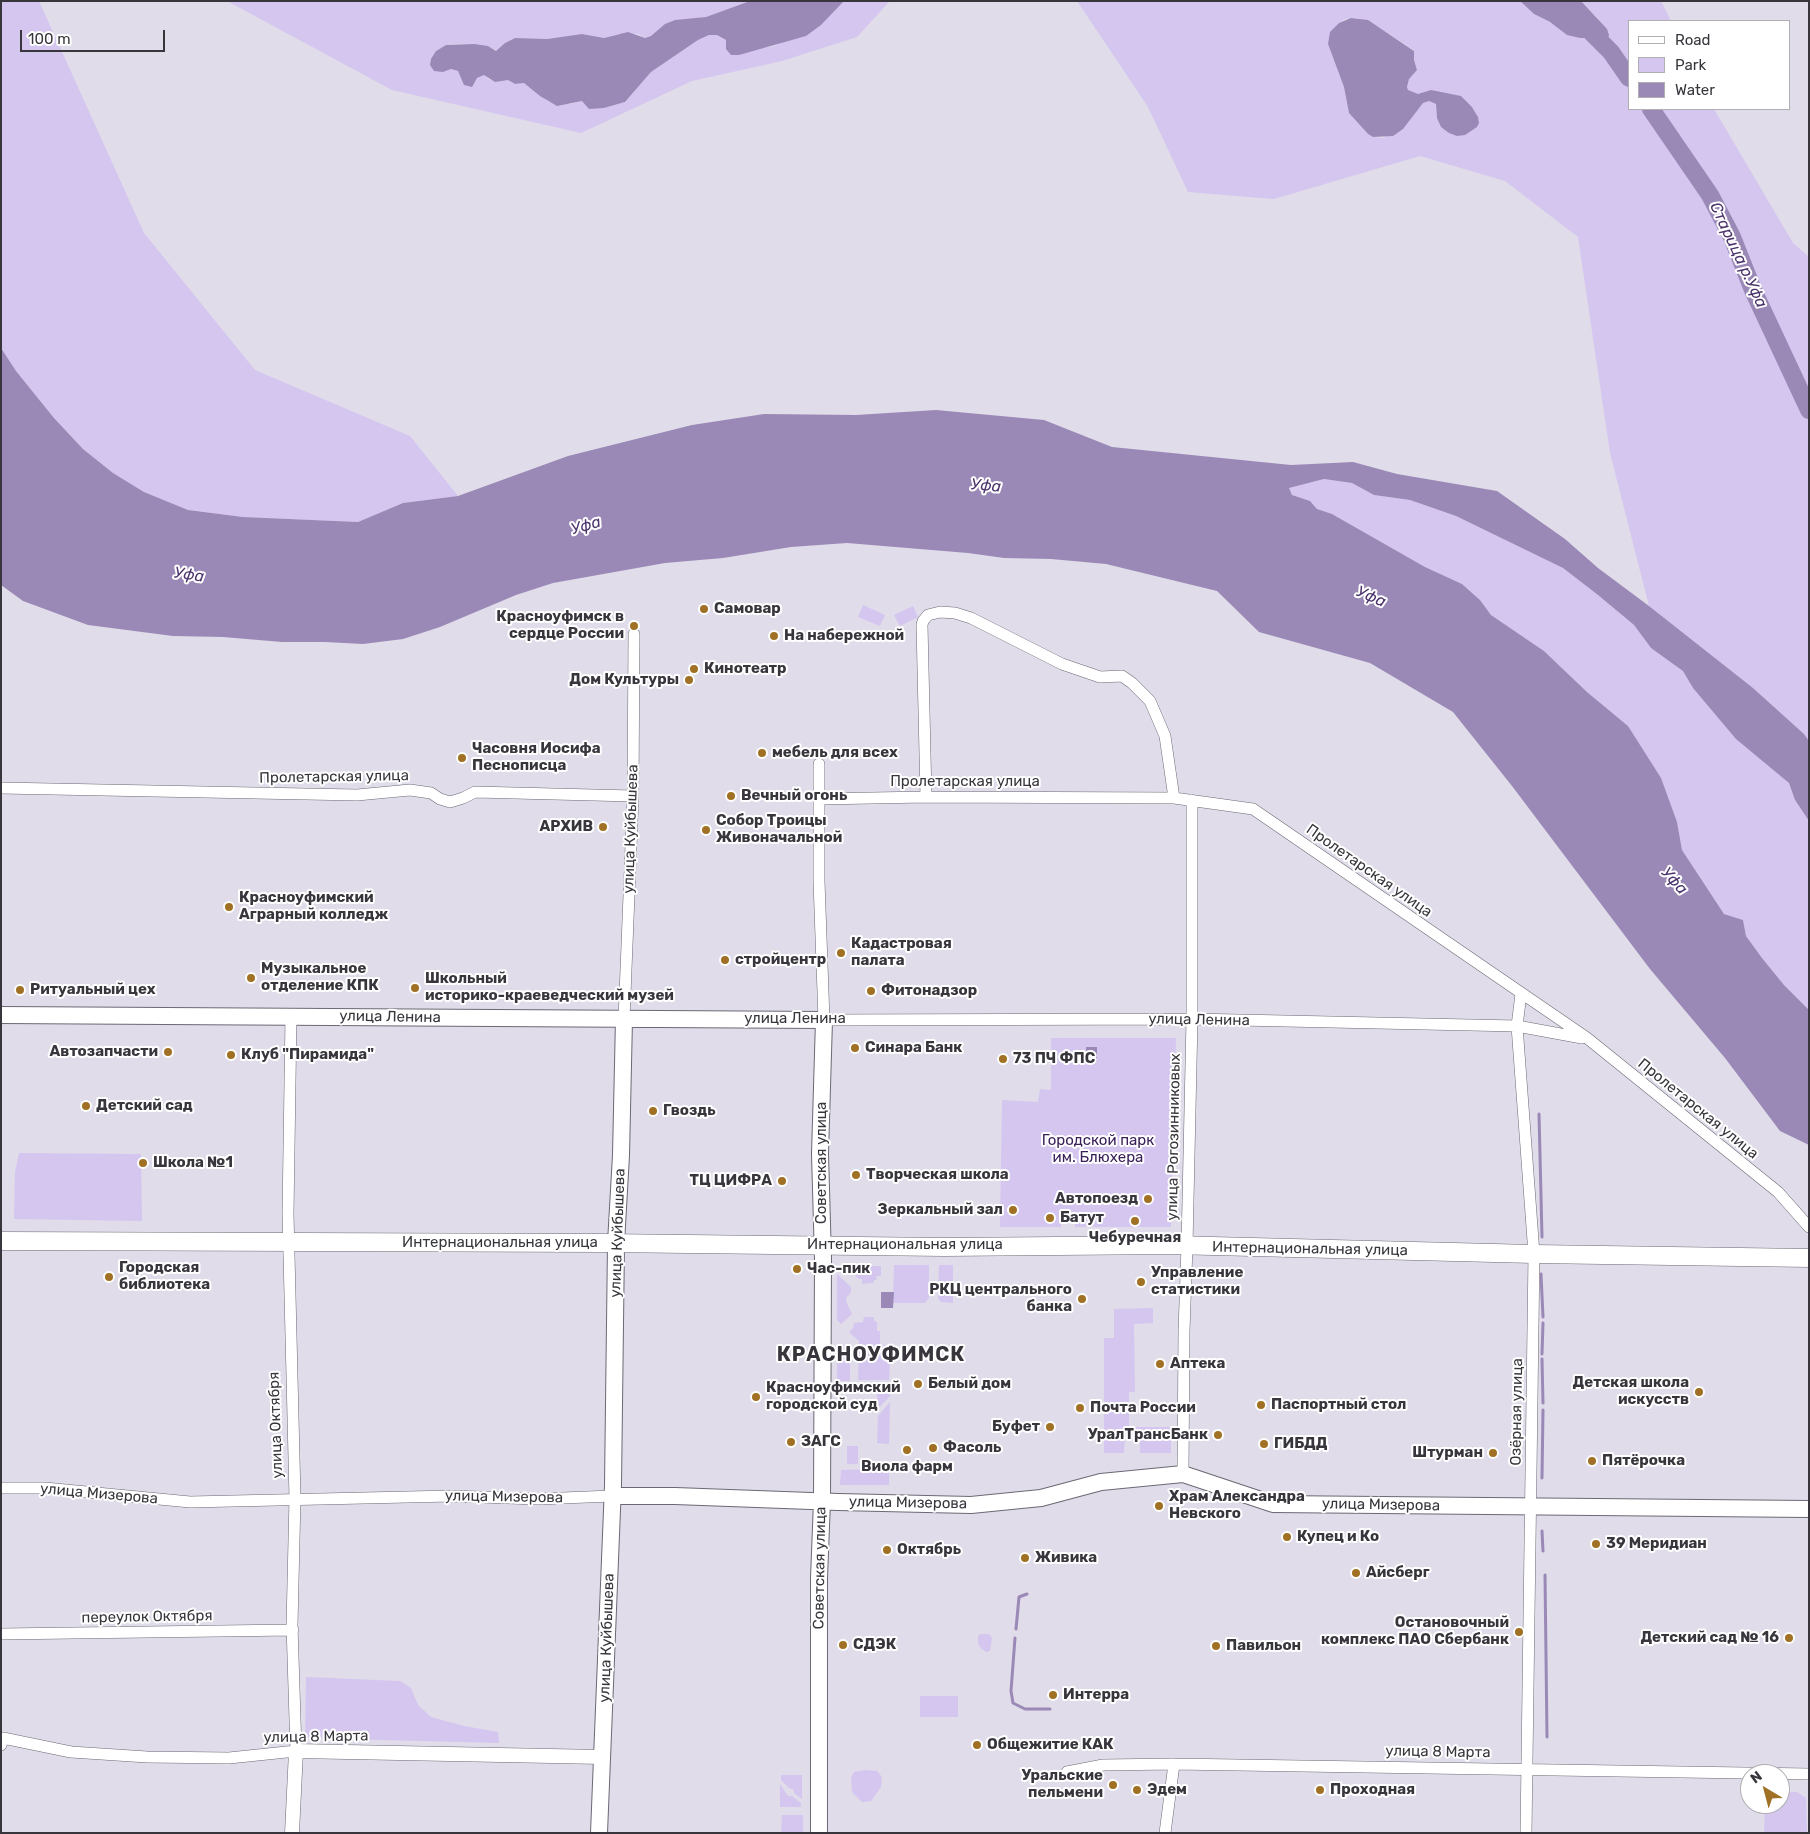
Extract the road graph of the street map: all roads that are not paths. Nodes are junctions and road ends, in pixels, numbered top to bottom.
1 (634, 634) dead end
2 (818, 764) dead end
3 (1, 788) edge
4 (633, 796) junction
5 (926, 796) junction
6 (1174, 798) junction
7 (819, 799) junction
8 (1192, 800) junction
9 (1521, 994) junction
10 (1, 1014) edge
11 (291, 1016) junction
12 (624, 1019) junction
13 (1192, 1019) junction
14 (824, 1020) junction
15 (1517, 1026) junction
16 (1586, 1038) junction
17 (1809, 1227) edge
18 (1, 1241) edge
19 (289, 1242) junction
20 (616, 1243) junction
21 (822, 1245) junction
22 (1187, 1246) junction
23 (1534, 1254) junction
24 (1809, 1258) edge
25 (1183, 1474) junction
26 (1, 1488) edge
27 (612, 1496) junction
28 (294, 1498) junction
29 (822, 1501) junction
30 (1530, 1507) junction
31 (1809, 1509) edge
32 (293, 1630) junction
33 (1, 1634) edge
34 (2, 1742) edge
35 (296, 1751) junction
36 (602, 1757) junction
37 (1174, 1764) junction
38 (1526, 1770) junction
39 (1067, 1772) dead end
40 (1809, 1774) edge
41 (292, 1833) edge
42 (599, 1833) edge
43 (819, 1833) edge
44 (1164, 1833) edge
45 (1526, 1833) edge

1 - 4 street, улица Куйбышева
2 - 7 street, Советская улица
3 - 4 street, Пролетарская улица
4 - 12 street, улица Куйбышева
5 - 6 street, Пролетарская улица
5 - 6 street
5 - 7 street, Пролетарская улица
6 - 8 street, Пролетарская улица
7 - 14 street, Советская улица
8 - 9 street, Пролетарская улица
8 - 13 street, улица Рогозинниковых
9 - 15 street, Озёрная улица
9 - 16 street, Пролетарская улица
10 - 11 main road, улица Ленина
11 - 12 main road, улица Ленина
11 - 19 street, улица Октября
12 - 14 main road, улица Ленина
12 - 20 main road, улица Куйбышева
13 - 14 street, улица Ленина
13 - 15 street, улица Ленина
13 - 22 street, улица Рогозинниковых
14 - 21 main road, Советская улица
15 - 16 street, улица Ленина
15 - 23 street, Озёрная улица
16 - 17 street, Пролетарская улица
18 - 19 main road, Интернациональная улица
19 - 20 main road, Интернациональная улица
19 - 28 street, улица Октября
20 - 21 main road, Интернациональная улица
20 - 27 main road, улица Куйбышева
21 - 22 main road, Интернациональная улица
21 - 29 main road, Советская улица
22 - 23 main road, Интернациональная улица
22 - 25 street, улица Рогозинниковых
23 - 24 main road, Интернациональная улица
23 - 30 street, Озёрная улица
25 - 29 main road, улица Мизерова
25 - 30 main road, улица Мизерова
26 - 28 street, улица Мизерова
27 - 28 street, улица Мизерова
27 - 29 main road, улица Мизерова
27 - 36 main road, улица Куйбышева
28 - 32 street, улица Октября
29 - 43 main road, Советская улица
30 - 31 main road, улица Мизерова
30 - 38 street, Озёрная улица
32 - 33 street, переулок Октября
32 - 35 street, улица Октября
34 - 35 street, улица 8 Марта
35 - 36 street, улица 8 Марта
35 - 41 street, улица Октября
36 - 42 main road, улица Куйбышева
37 - 38 street, улица 8 Марта
37 - 39 street, улица 8 Марта
37 - 44 street
38 - 40 street, улица 8 Марта
38 - 45 street, Озёрная улица

